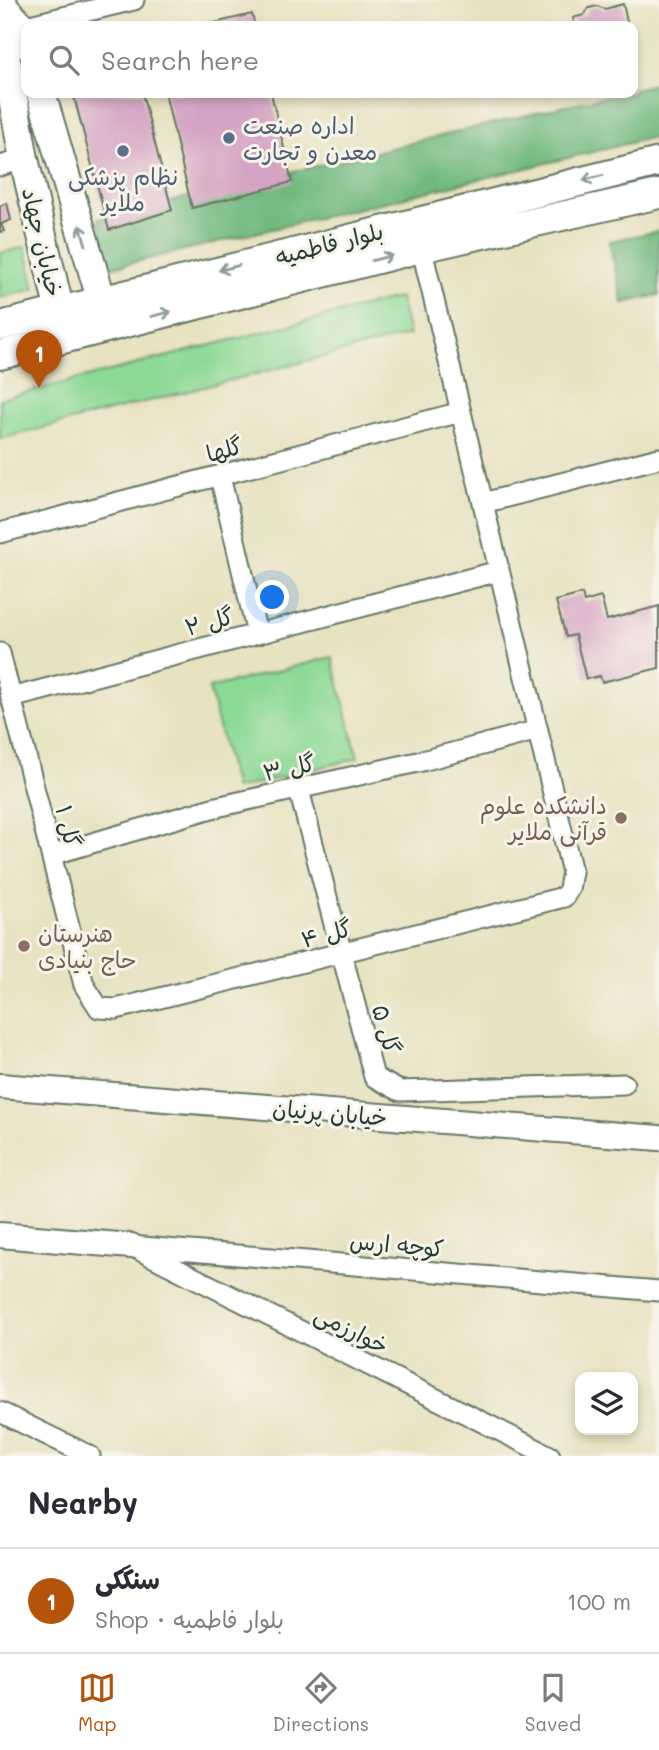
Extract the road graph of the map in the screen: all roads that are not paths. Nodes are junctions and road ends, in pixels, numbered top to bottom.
1 (134, 0) edge
2 (25, 21) edge
3 (9, 24) edge
4 (42, 98) edge
5 (659, 162) edge
6 (12, 163) edge
7 (659, 194) edge
8 (418, 235) junction
9 (105, 314) junction
10 (63, 325) junction
11 (0, 326) edge
12 (0, 355) edge
13 (461, 412) junction
14 (659, 458) edge
15 (220, 476) junction
16 (483, 503) junction
17 (0, 533) edge
18 (499, 571) junction
19 (257, 634) junction
20 (0, 653) edge
21 (11, 698) junction
22 (538, 730) junction
23 (299, 790) junction
24 (51, 855) junction
25 (342, 954) junction
26 (99, 1008) joint
27 (624, 1084) dead end
28 (0, 1086) edge
29 (659, 1138) edge
30 (0, 1235) edge
31 (131, 1246) junction
32 (659, 1291) edge
33 (0, 1412) edge
34 (90, 1456) edge
35 (550, 1456) edge

1 - 2 street
3 - 6 main road, خیابان جهاد
9 -> 4 main road, خیابان جهاد
5 -> 8 main road, بلوار فاطمیه
6 - 10 main road, خیابان جهاد
7 - 8 main road, بلوار فاطمیه
8 - 9 main road, بلوار فاطمیه
8 - 13 street
9 - 10 main road, بلوار فاطمیه
10 - 11 main road, بلوار فاطمیه
10 - 12 main road, بلوار فاطمیه
13 - 15 street, گلها
13 - 16 street
14 - 16 street
15 - 17 street, گلها
15 - 19 street
16 - 18 street
18 - 19 street, گل ۲
18 - 22 street
19 - 21 street, گل ۲
20 - 21 street, گل ۱
21 - 24 street, گل ۱
22 - 23 street, گل ۳
22 - 25 street, گل ۴
23 - 24 street, گل ۳
23 - 25 street, گل ۵
24 - 26 street, گل ۱
25 - 26 street, گل ۴
25 - 27 street, گل ۵
28 - 29 street, خیابان پرنیان
30 - 31 street
31 - 32 street, کوچه ارس
31 - 35 street, خوارزمی
33 - 34 street

